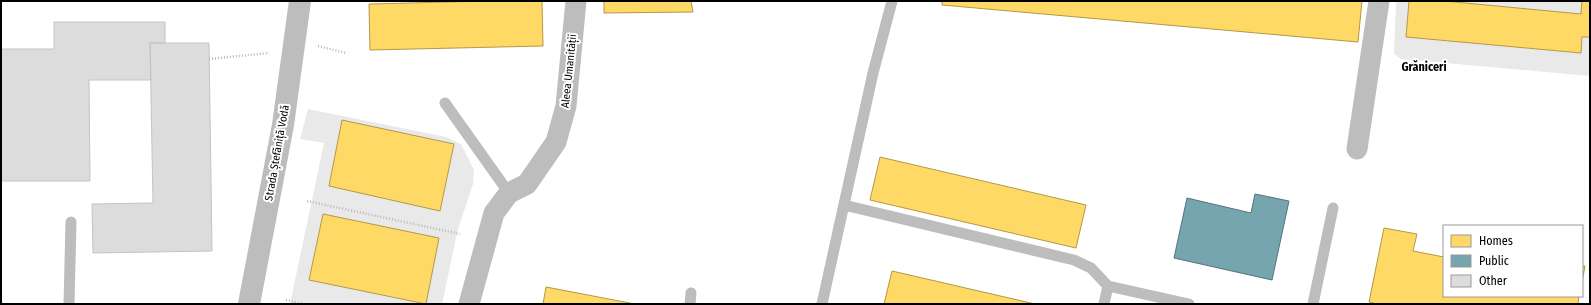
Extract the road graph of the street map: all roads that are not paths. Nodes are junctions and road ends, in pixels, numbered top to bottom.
1 (300, 1) edge
2 (576, 1) edge
3 (892, 1) edge
4 (1379, 1) edge
5 (445, 103) dead end
6 (1358, 149) dead end
7 (509, 193) junction
8 (844, 205) junction
9 (1333, 208) dead end
10 (71, 222) dead end
11 (1108, 286) junction
12 (692, 293) dead end
13 (69, 304) edge
14 (249, 304) edge
15 (469, 304) edge
16 (690, 304) edge
17 (822, 304) edge
18 (1104, 304) edge
19 (1189, 304) edge
20 (1312, 304) edge

1 - 14 street, Strada Ștefăniță Vodă
2 - 7 street, Aleea Umanității
3 - 8 lane
4 - 6 street
5 - 7 lane
7 - 15 street, Aleea Umanității
8 - 11 lane
8 - 17 lane
9 - 20 lane
10 - 13 lane
11 - 18 lane
11 - 19 lane
12 - 16 lane

